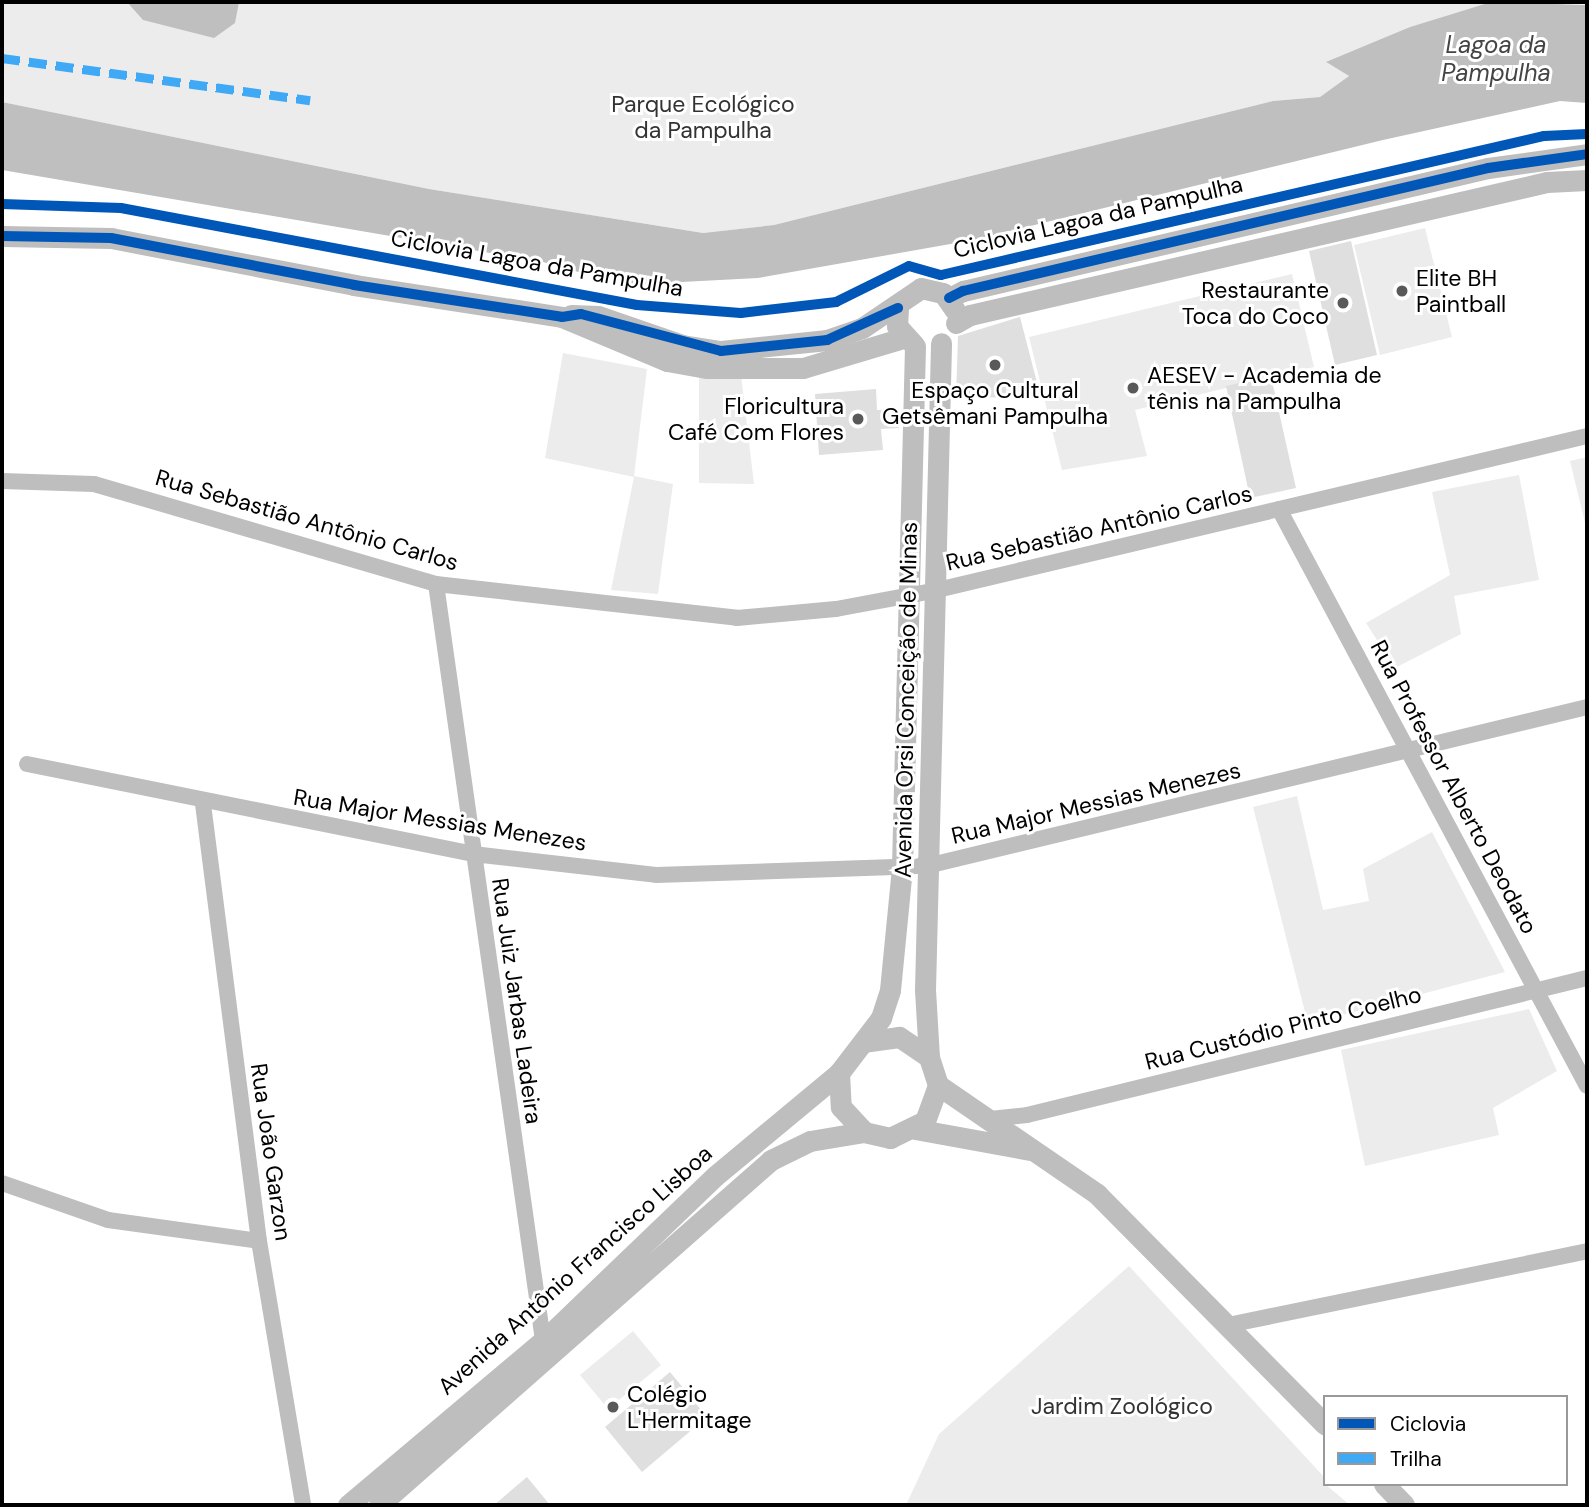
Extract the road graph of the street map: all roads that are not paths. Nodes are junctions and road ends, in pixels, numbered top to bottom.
1 (1587, 154) edge
2 (1587, 180) edge
3 (2, 236) edge
4 (949, 299) junction
5 (898, 308) junction
6 (562, 317) junction
7 (956, 323) junction
8 (909, 342) junction
9 (942, 344) junction
10 (1587, 436) edge
11 (2, 481) edge
12 (1279, 509) junction
13 (436, 584) junction
14 (933, 591) junction
15 (906, 596) junction
16 (1587, 707) edge
17 (1412, 753) junction
18 (27, 764) dead end
19 (203, 804) junction
20 (473, 854) junction
21 (931, 865) junction
22 (902, 867) junction
23 (1587, 978) edge
24 (1535, 989) junction
25 (864, 1042) junction
26 (929, 1057) junction
27 (839, 1073) junction
28 (938, 1085) junction
29 (1587, 1086) edge
30 (990, 1119) junction
31 (915, 1129) junction
32 (864, 1132) junction
33 (1040, 1152) junction
34 (2, 1183) edge
35 (259, 1241) junction
36 (1587, 1251) edge
37 (1228, 1325) junction
38 (543, 1341) junction
39 (1323, 1422) edge
40 (1386, 1486) edge
41 (303, 1505) edge
42 (348, 1505) edge
43 (379, 1505) edge
44 (1404, 1505) edge

1 - 4 street
2 - 7 street
3 - 6 street
4 - 5 street
4 - 7 street
5 - 6 street
5 - 8 street
6 - 8 street
7 - 9 street
8 - 9 street
8 - 15 street, Avenida Orsi Conceição de Minas
9 - 14 street, Avenida Orsi Conceição de Minas
10 - 12 street, Rua Sebastião Antônio Carlos
11 - 13 street, Rua Sebastião Antônio Carlos
12 - 14 street, Rua Sebastião Antônio Carlos
12 - 17 street, Rua Professor Alberto Deodato
13 - 15 street, Rua Sebastião Antônio Carlos
13 - 20 street, Rua Juiz Jarbas Ladeira
14 - 15 street, Rua Sebastião Antônio Carlos
14 - 21 street, Avenida Orsi Conceição de Minas
15 - 22 street, Avenida Orsi Conceição de Minas
16 - 17 street, Rua Major Messias Menezes
17 - 21 street, Rua Major Messias Menezes
17 - 24 street, Rua Professor Alberto Deodato
18 - 19 street, Rua Major Messias Menezes
19 - 20 street, Rua Major Messias Menezes
19 - 35 street, Rua João Garzon
20 - 22 street, Rua Major Messias Menezes
20 - 38 street, Rua Juiz Jarbas Ladeira
21 - 22 street, Rua Major Messias Menezes
21 - 26 street, Avenida Orsi Conceição de Minas
22 - 25 street, Avenida Orsi Conceição de Minas
23 - 24 street, Rua Custódio Pinto Coelho
24 - 29 street, Rua Professor Alberto Deodato
24 - 30 street, Rua Custódio Pinto Coelho
25 - 26 street
25 - 27 street
26 - 28 street
27 - 32 street
27 - 38 street, Avenida Antônio Francisco Lisboa
28 - 30 street
28 - 31 street
30 - 33 street
31 - 32 street
31 - 33 street
32 - 43 street, Avenida Antônio Francisco Lisboa
33 - 37 street
34 - 35 street
35 - 41 street, Rua João Garzon
36 - 37 street
37 - 39 street
38 - 42 street, Avenida Antônio Francisco Lisboa
40 - 44 street

